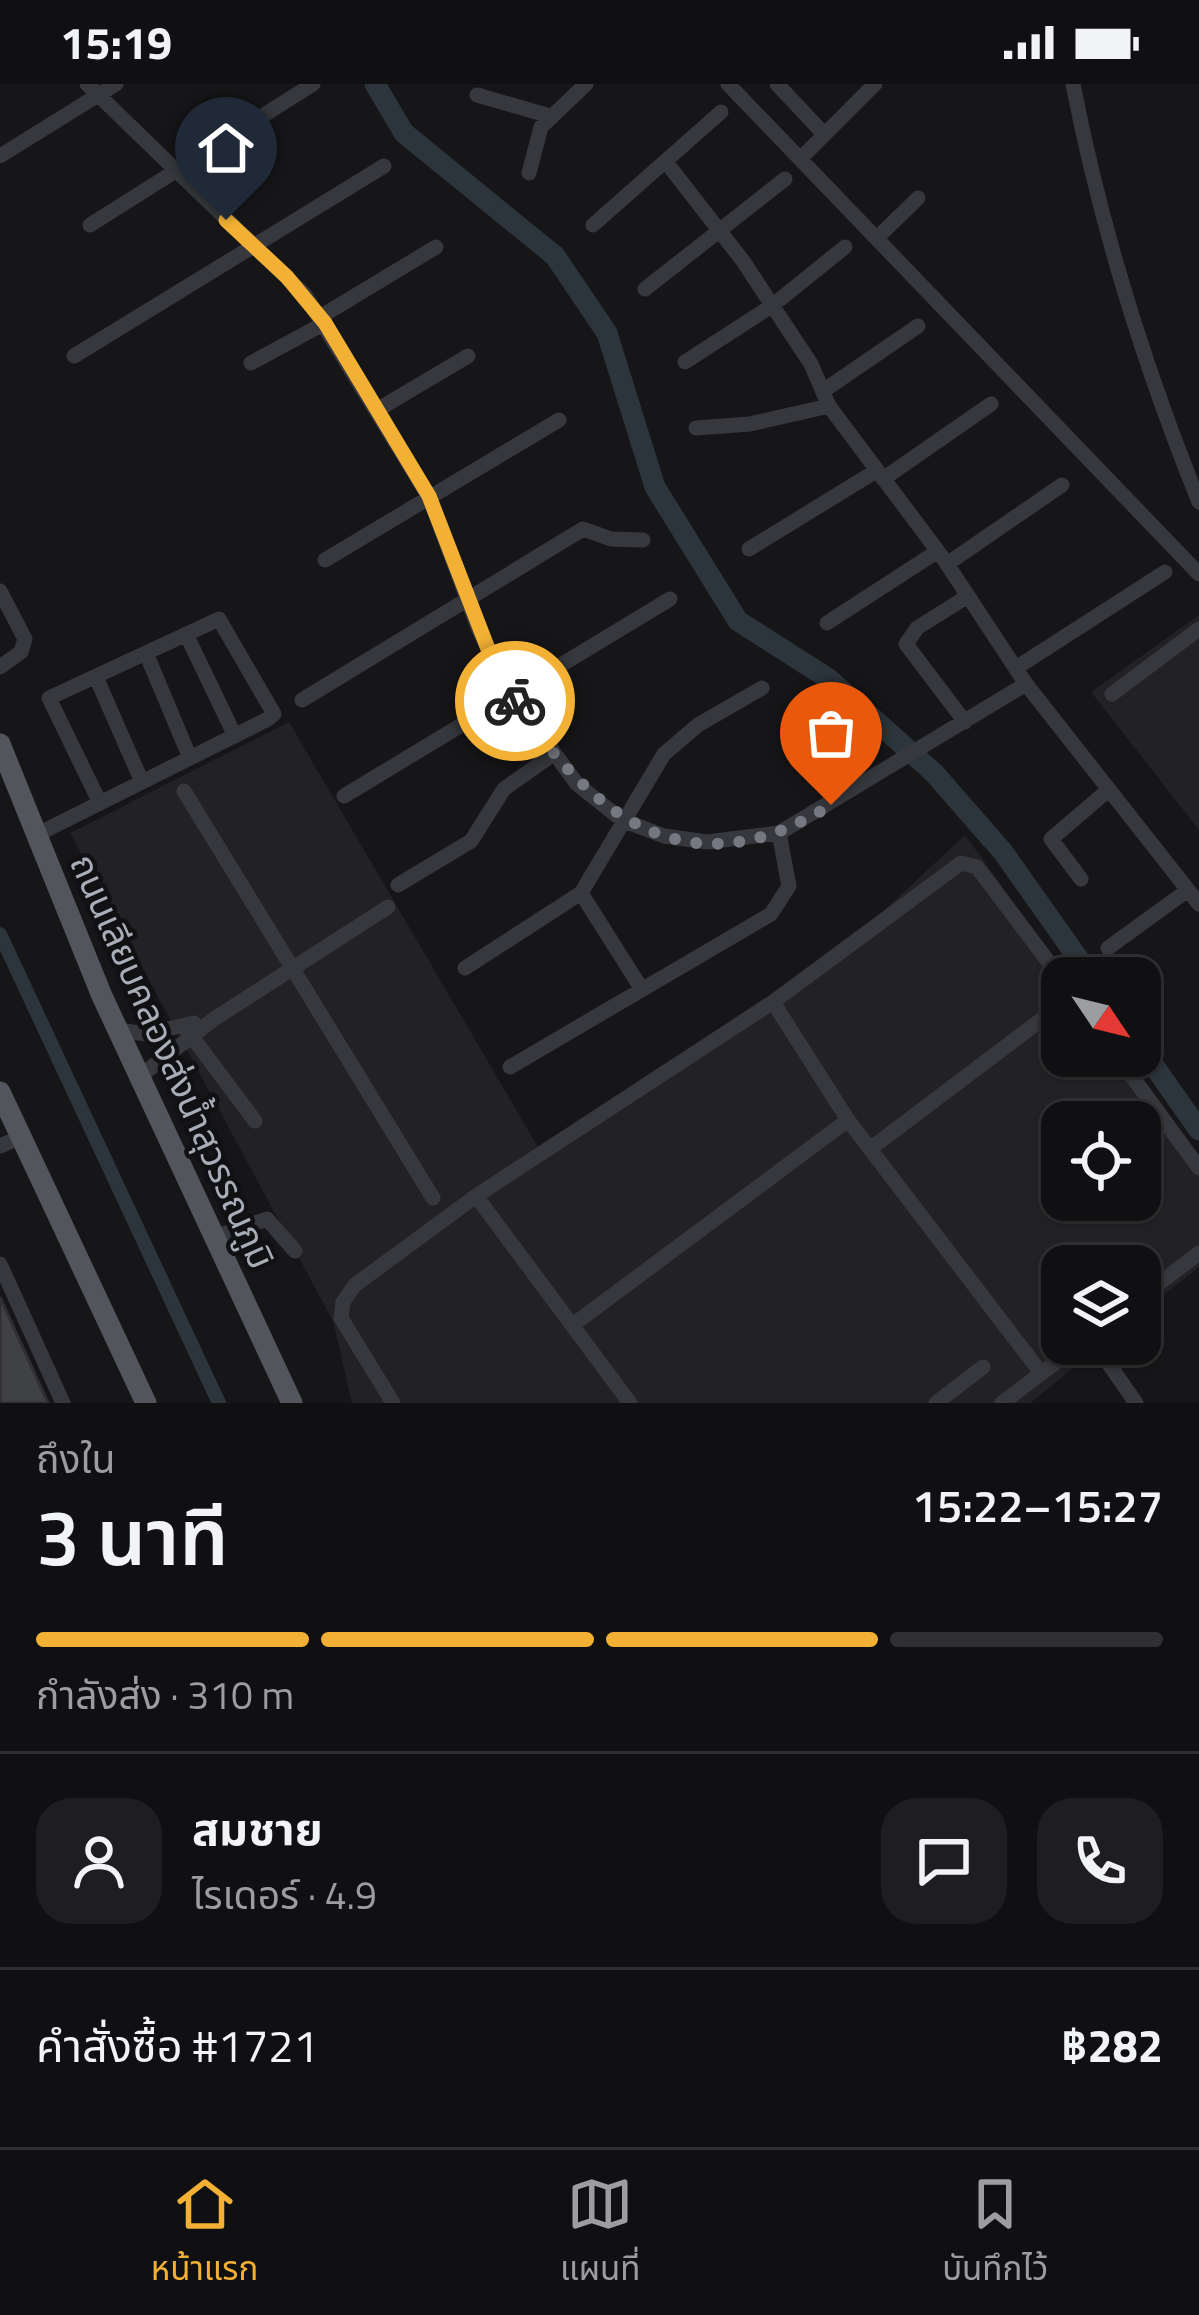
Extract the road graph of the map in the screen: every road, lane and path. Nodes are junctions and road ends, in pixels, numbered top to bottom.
1 (116, 84) edge
2 (313, 84) edge
3 (586, 84) edge
4 (728, 84) edge
5 (777, 84) edge
6 (875, 84) edge
7 (1073, 84) edge
8 (92, 90) edge
9 (477, 95) dead end
10 (722, 112) dead end
11 (550, 116) junction
12 (824, 134) junction
13 (0, 156) edge
14 (801, 158) junction
15 (666, 163) junction
16 (384, 166) dead end
17 (174, 172) junction
18 (530, 173) dead end
19 (785, 179) dead end
20 (918, 198) dead end
21 (90, 225) dead end
22 (593, 225) dead end
23 (719, 230) junction
24 (878, 238) junction
25 (252, 244) junction
26 (436, 247) dead end
27 (845, 247) dead end
28 (644, 289) dead end
29 (773, 305) junction
30 (323, 320) junction
31 (918, 326) dead end
32 (74, 356) dead end
33 (468, 356) dead end
34 (685, 362) dead end
35 (251, 364) dead end
36 (826, 399) junction
37 (991, 404) dead end
38 (377, 410) junction
39 (559, 420) dead end
40 (696, 428) dead end
41 (879, 475) junction
42 (1062, 485) dead end
43 (429, 496) junction
44 (1199, 502) edge
45 (643, 540) dead end
46 (749, 549) dead end
47 (943, 558) junction
48 (325, 560) dead end
49 (1165, 572) dead end
50 (1199, 574) edge
51 (0, 591) edge
52 (968, 596) junction
53 (670, 599) dead end
54 (469, 600) junction
55 (827, 623) dead end
56 (1199, 628) edge
57 (186, 634) junction
58 (146, 653) junction
59 (0, 667) edge
60 (1016, 668) junction
61 (96, 676) junction
62 (1026, 684) junction
63 (762, 688) dead end
64 (511, 694) junction
65 (1112, 694) dead end
66 (302, 700) dead end
67 (965, 722) junction
68 (235, 736) junction
69 (0, 744) edge
70 (552, 755) junction
71 (190, 758) junction
72 (0, 761) edge
73 (142, 782) junction
74 (184, 791) dead end
75 (1106, 791) junction
76 (344, 796) dead end
77 (100, 803) junction
78 (26, 810) junction
79 (622, 820) junction
80 (779, 832) junction
81 (36, 835) junction
82 (1081, 879) dead end
83 (398, 885) dead end
84 (1188, 890) junction
85 (581, 893) junction
86 (1199, 904) edge
87 (388, 907) dead end
88 (1108, 948) dead end
89 (1045, 957) edge
90 (465, 968) dead end
91 (293, 970) junction
92 (641, 988) junction
93 (773, 1003) junction
94 (1041, 1020) edge
95 (118, 1030) junction
96 (189, 1032) junction
97 (510, 1067) dead end
98 (140, 1076) junction
99 (1132, 1077) edge
100 (0, 1092) edge
101 (848, 1120) junction
102 (255, 1121) dead end
103 (23, 1136) junction
104 (0, 1146) edge
105 (870, 1149) junction
106 (1199, 1168) edge
107 (476, 1196) junction
108 (433, 1198) dead end
109 (214, 1238) junction
110 (295, 1251) dead end
111 (1199, 1253) edge
112 (0, 1264) edge
113 (1161, 1282) edge
114 (574, 1324) junction
115 (1052, 1365) edge
116 (1110, 1365) edge
117 (983, 1367) dead end
118 (1041, 1373) junction
119 (63, 1403) edge
120 (146, 1403) edge
121 (292, 1403) edge
122 (393, 1403) edge
123 (630, 1403) edge
124 (937, 1403) edge
125 (1003, 1403) edge
126 (1136, 1403) edge

1 - 8 street
2 - 17 street
3 - 11 street
4 - 14 street
5 - 12 street
6 - 12 street
7 - 44 street
8 - 13 street
8 - 17 street
9 - 11 street
10 - 15 street
11 - 18 street
12 - 14 street
14 - 24 street
15 - 22 street
15 - 23 street
16 - 25 street
17 - 21 street
17 - 25 street
19 - 23 street
20 - 24 street
23 - 28 street
23 - 29 street
24 - 50 street
25 - 30 street
25 - 32 street
26 - 30 street
27 - 29 street
29 - 34 street
29 - 36 street
30 - 35 street
30 - 38 street
31 - 36 street
33 - 38 street
36 - 40 street
36 - 41 street
37 - 41 street
38 - 43 street
39 - 43 street
41 - 46 street
41 - 47 street
42 - 47 street
43 - 48 street
43 - 54 street
45 - 54 street
47 - 52 street
47 - 55 street
49 - 60 street
51 - 59 street
52 - 60 street
52 - 67 street
53 - 64 street
54 - 64 street
54 - 66 street
56 - 65 street
57 - 58 street
57 - 68 street
57 - 68 street
58 - 61 street
58 - 71 street
60 - 62 street
61 - 73 street
61 - 77 street
62 - 67 street
62 - 75 street
63 - 79 street
64 - 70 street
64 - 76 street
67 - 80 street
68 - 71 street
69 - 78 main road, ถนนเลียบคลองส่งน้ำสุวรรณภูมิ
70 - 79 street
70 - 83 street
71 - 73 street
72 - 78 main road
73 - 77 street
74 - 91 street
75 - 82 street
75 - 84 street
77 - 81 street
78 - 81 main road, ถนนเลียบคลองส่งน้ำสุวรรณภูมิ
79 - 80 street
79 - 85 street
80 - 92 street
81 - 95 main road, ถนนเลียบคลองส่งน้ำสุวรรณภูมิ
84 - 86 street
84 - 88 street
85 - 90 street
85 - 92 street
87 - 91 street
89 - 93 street
91 - 96 street
91 - 108 street
92 - 97 street
93 - 101 street
93 - 107 street
94 - 105 street
95 - 96 street
95 - 98 main road, ถนนเลียบคลองส่งน้ำสุวรรณภูมิ
96 - 98 street
96 - 102 street
98 - 109 main road, ถนนเลียบคลองส่งน้ำสุวรรณภูมิ
99 - 106 street
100 - 103 main road
101 - 105 street
101 - 114 street
103 - 104 street
103 - 120 main road
105 - 118 street
107 - 114 street
107 - 122 street
109 - 110 street
109 - 121 main road, ถนนเลียบคลองส่งน้ำสุวรรณภูมิ
111 - 113 street
112 - 119 street
114 - 123 street
115 - 118 street
116 - 126 street
117 - 124 street
118 - 125 street

